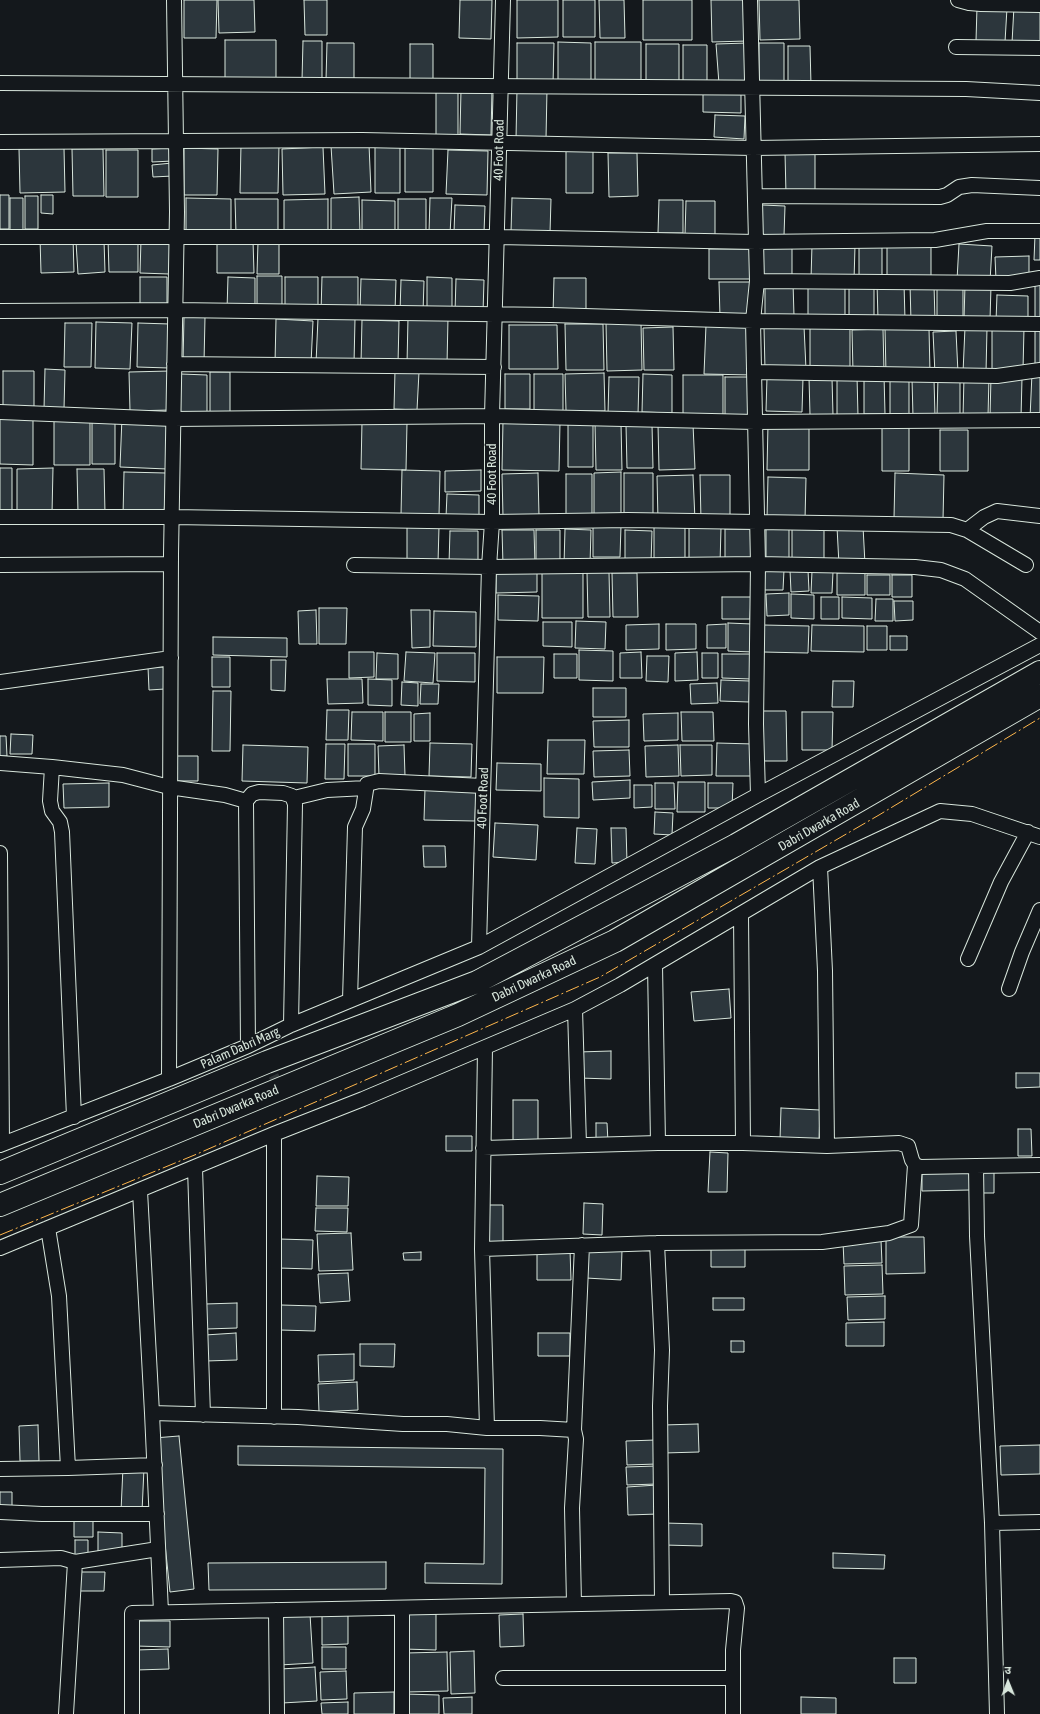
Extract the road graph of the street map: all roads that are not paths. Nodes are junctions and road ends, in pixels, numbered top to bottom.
1 (174, 0) edge
2 (503, 0) edge
3 (750, 0) edge
4 (958, 0) edge
5 (1040, 4) edge
6 (956, 47) dead end
7 (1040, 48) edge
8 (0, 83) edge
9 (176, 84) junction
10 (501, 86) junction
11 (752, 87) junction
12 (1040, 93) edge
13 (176, 141) junction
14 (0, 142) edge
15 (499, 143) junction
16 (1040, 144) edge
17 (753, 148) junction
18 (1040, 188) edge
19 (755, 196) junction
20 (1040, 231) edge
21 (0, 237) edge
22 (177, 237) junction
23 (497, 237) junction
24 (756, 242) junction
25 (1040, 278) edge
26 (757, 281) junction
27 (175, 310) junction
28 (0, 311) edge
29 (495, 315) junction
30 (753, 321) junction
31 (1040, 324) edge
32 (174, 364) junction
33 (494, 367) junction
34 (1040, 370) edge
35 (755, 372) junction
36 (0, 412) edge
37 (492, 416) junction
38 (173, 419) junction
39 (1040, 420) edge
40 (755, 422) junction
41 (1040, 516) edge
42 (0, 517) edge
43 (172, 517) junction
44 (492, 522) junction
45 (757, 523) junction
46 (967, 530) junction
47 (171, 564) junction
48 (758, 564) junction
49 (0, 565) edge
50 (354, 565) dead end
51 (1026, 565) dead end
52 (489, 567) junction
53 (1040, 632) edge
54 (1040, 645) edge
55 (171, 658) junction
56 (1040, 672) edge
57 (0, 682) edge
58 (1040, 696) edge
59 (0, 763) edge
60 (52, 767) junction
61 (483, 786) junction
62 (169, 787) junction
63 (366, 788) junction
64 (758, 795) junction
65 (294, 798) junction
66 (246, 801) junction
67 (1034, 835) edge
68 (0, 853) edge
69 (820, 867) junction
70 (1040, 910) edge
71 (741, 914) junction
72 (479, 948) junction
73 (968, 958) dead end
74 (655, 965) junction
75 (1009, 989) dead end
76 (350, 1000) junction
77 (574, 1009) junction
78 (291, 1025) junction
79 (248, 1046) junction
80 (485, 1048) junction
81 (169, 1079) junction
82 (74, 1117) junction
83 (274, 1134) junction
84 (658, 1143) junction
85 (743, 1143) junction
86 (1, 1145) edge
87 (579, 1145) junction
88 (827, 1146) junction
89 (483, 1148) junction
90 (915, 1165) junction
91 (976, 1166) junction
92 (1040, 1166) edge
93 (195, 1168) junction
94 (0, 1173) edge
95 (140, 1191) junction
96 (0, 1205) edge
97 (48, 1228) junction
98 (657, 1242) junction
99 (582, 1245) junction
100 (0, 1248) edge
101 (482, 1249) junction
102 (152, 1413) junction
103 (203, 1415) junction
104 (274, 1418) junction
105 (487, 1428) junction
106 (574, 1430) junction
107 (154, 1464) junction
108 (68, 1468) junction
109 (0, 1469) edge
110 (0, 1512) edge
111 (157, 1514) junction
112 (1040, 1522) edge
113 (992, 1523) junction
114 (158, 1549) junction
115 (0, 1560) edge
116 (75, 1562) junction
117 (662, 1602) junction
118 (574, 1604) junction
119 (402, 1608) junction
120 (276, 1610) junction
121 (161, 1612) junction
122 (503, 1678) dead end
123 (732, 1678) junction
124 (66, 1714) edge
125 (132, 1714) edge
126 (277, 1714) edge
127 (402, 1714) edge
128 (733, 1714) edge
129 (997, 1714) edge

1 - 9 street
2 - 10 street, 40 Foot Road
3 - 11 street
4 - 5 street
6 - 7 street
8 - 9 street
9 - 10 street
9 - 13 street
10 - 11 street
10 - 15 street, 40 Foot Road
11 - 12 street
11 - 17 street
13 - 14 street
13 - 15 street
13 - 22 street
15 - 17 street
15 - 23 street, 40 Foot Road
16 - 17 street
17 - 19 street
18 - 19 street
19 - 24 street
20 - 24 street
21 - 22 street
22 - 23 street
22 - 27 street
23 - 24 street
23 - 29 street, 40 Foot Road
24 - 26 street
25 - 26 street
26 - 30 street
27 - 28 street
27 - 29 street
27 - 32 street
29 - 30 street
29 - 33 street, 40 Foot Road
30 - 31 street
30 - 35 street
32 - 33 street
32 - 38 street
33 - 37 street, 40 Foot Road
34 - 35 street
35 - 40 street
36 - 38 street
37 - 38 street
37 - 40 street
37 - 44 street, 40 Foot Road
38 - 43 street
39 - 40 street
40 - 45 street
41 - 46 street
42 - 43 street
43 - 44 street
43 - 47 street
44 - 45 street
44 - 52 street, 40 Foot Road
45 - 46 street
45 - 48 street
46 - 51 street
47 - 49 street
47 - 55 street
48 - 52 street
48 - 53 street
48 - 64 street
50 - 52 street
52 - 61 street, 40 Foot Road
54 - 64 street, Palam Dabri Marg
55 - 57 street
55 - 62 street
56 - 94 main road, Dabri Dwarka Road
58 - 96 main road, Dabri Dwarka Road
59 - 60 street
60 - 62 street
60 - 82 street
61 - 63 street
61 - 72 street, 40 Foot Road
62 - 66 street
62 - 81 street
63 - 65 street
63 - 76 street
64 - 72 street, Palam Dabri Marg
65 - 66 street
65 - 78 street
66 - 79 street
67 - 69 street
67 - 73 street
68 - 86 street
69 - 71 street
69 - 88 street
70 - 75 street
71 - 74 street
71 - 85 street
72 - 76 street, Palam Dabri Marg
74 - 77 street
74 - 84 street
76 - 78 street, Palam Dabri Marg
77 - 80 street
77 - 87 street
78 - 79 street, Palam Dabri Marg
79 - 81 street, Palam Dabri Marg
80 - 83 street
80 - 89 street
81 - 82 street, Palam Dabri Marg
82 - 86 street, Palam Dabri Marg
83 - 93 street
83 - 104 street
84 - 85 street
84 - 87 street
85 - 88 street
87 - 89 street
88 - 90 street
89 - 101 street
90 - 91 street
90 - 98 street
91 - 92 street
91 - 113 street
93 - 95 street
93 - 103 street
95 - 97 street
95 - 102 street
97 - 100 street
97 - 108 street
98 - 99 street
98 - 117 street
99 - 101 street
99 - 106 street
101 - 105 street
102 - 103 street
102 - 107 street
103 - 104 street
104 - 105 street
105 - 106 street
106 - 118 street
107 - 108 street
107 - 111 street
108 - 109 street
110 - 111 street
111 - 114 street
112 - 113 street
113 - 129 street
114 - 116 street
114 - 121 street
115 - 116 street
116 - 124 street
117 - 118 street
117 - 123 street
118 - 119 street
119 - 120 street
119 - 127 street
120 - 121 street
120 - 126 street
121 - 125 street
122 - 123 street
123 - 128 street

